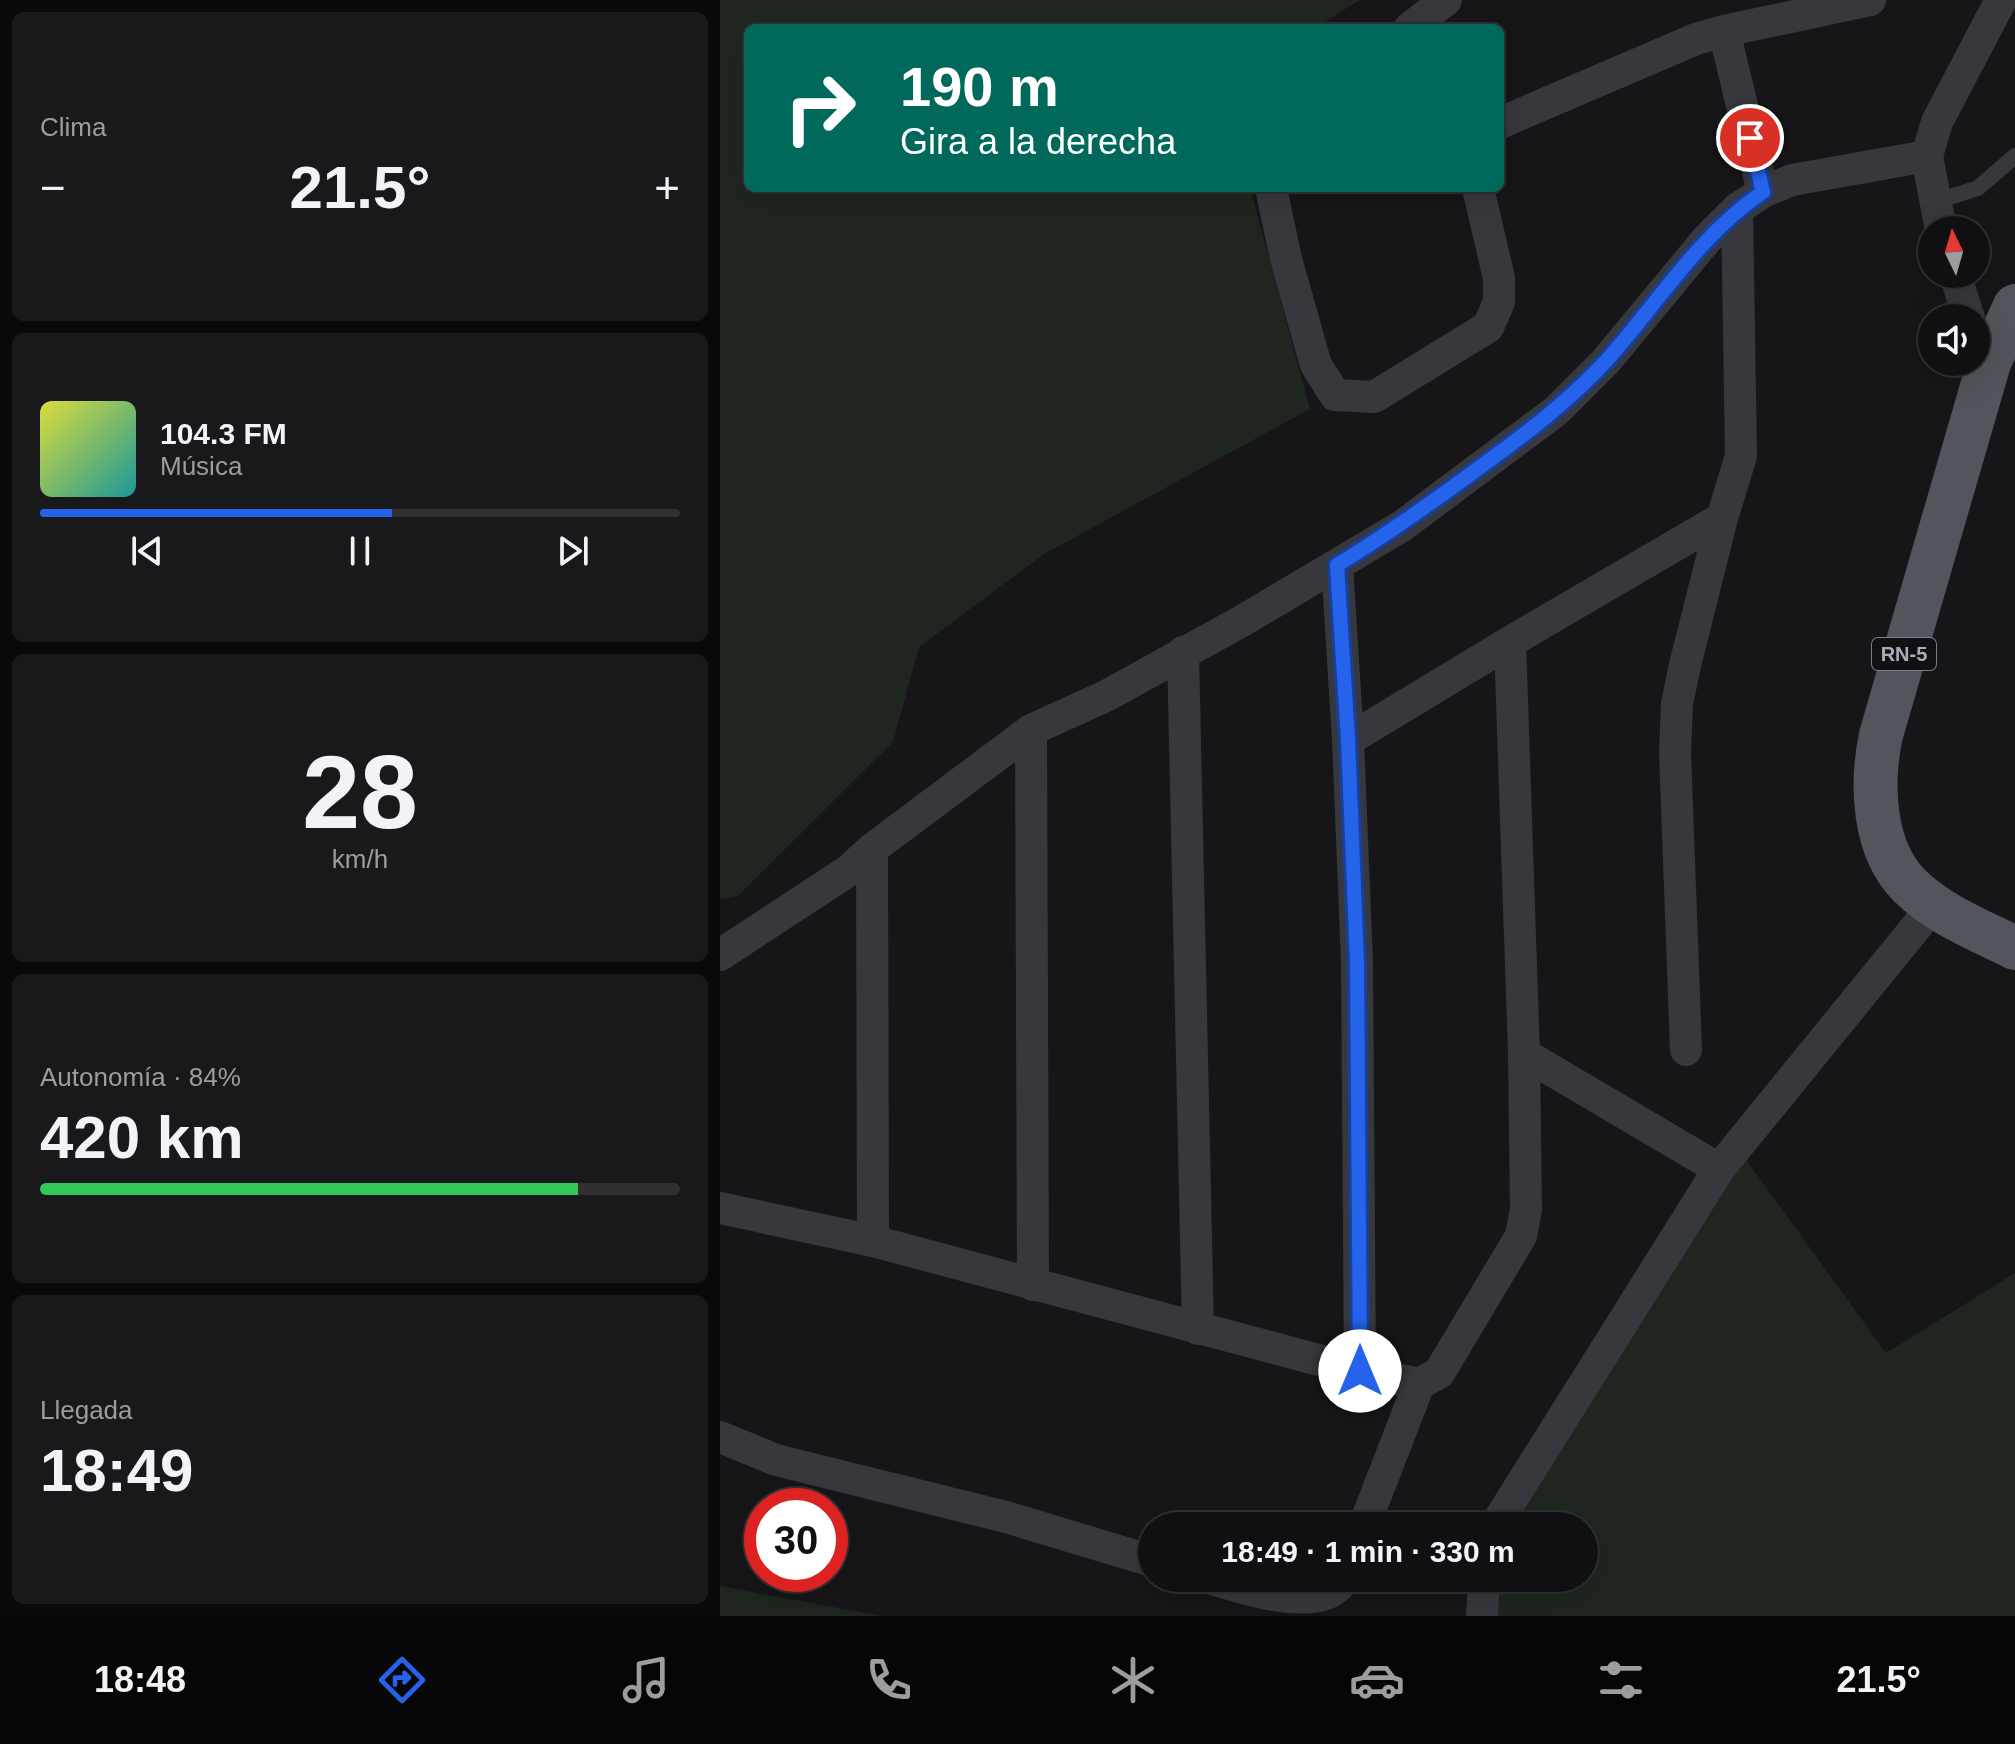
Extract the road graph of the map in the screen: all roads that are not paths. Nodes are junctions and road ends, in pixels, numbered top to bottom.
1 (1870, 0) edge
2 (2001, 0) edge
3 (1441, 12) edge
4 (1418, 24) edge
5 (1724, 31) junction
6 (1504, 121) edge
7 (1927, 156) junction
8 (2015, 156) edge
9 (1272, 192) edge
10 (1479, 192) edge
11 (1750, 200) junction
12 (1938, 216) edge
13 (2015, 306) edge
14 (1990, 338) edge
15 (1975, 376) edge
16 (1722, 518) junction
17 (1337, 565) junction
18 (1510, 642) junction
19 (1183, 652) junction
20 (1031, 730) junction
21 (1348, 740) junction
22 (872, 849) junction
23 (1934, 905) junction
24 (2015, 948) edge
25 (720, 955) edge
26 (1686, 1050) dead end
27 (1524, 1054) junction
28 (1719, 1169) junction
29 (720, 1208) edge
30 (873, 1241) junction
31 (1033, 1285) junction
32 (1198, 1329) junction
33 (1360, 1371) junction
34 (1419, 1384) junction
35 (720, 1437) edge
36 (1369, 1512) edge
37 (1504, 1512) edge
38 (1138, 1557) edge
39 (1255, 1592) edge
40 (1336, 1592) edge
41 (1483, 1592) edge
42 (1482, 1616) edge

1 - 5 street
2 - 7 street
3 - 4 street
5 - 6 street
5 - 11 street
7 - 11 street
7 - 12 street
8 - 12 lane
9 - 10 street
11 - 16 street
11 - 17 street
13 - 14 main road, RN-5
15 - 23 main road, RN-5
16 - 18 street
16 - 26 street
17 - 19 street
17 - 21 street
18 - 21 street
18 - 27 street
19 - 20 street
19 - 32 street
20 - 22 street
20 - 31 street
21 - 33 street
22 - 25 street
22 - 30 street
23 - 24 main road, RN-5
23 - 28 street
27 - 28 street
27 - 34 street
28 - 37 street
29 - 30 street
30 - 31 street
31 - 32 street
32 - 33 street
33 - 34 street
34 - 36 street
35 - 38 street
39 - 40 street
41 - 42 street

